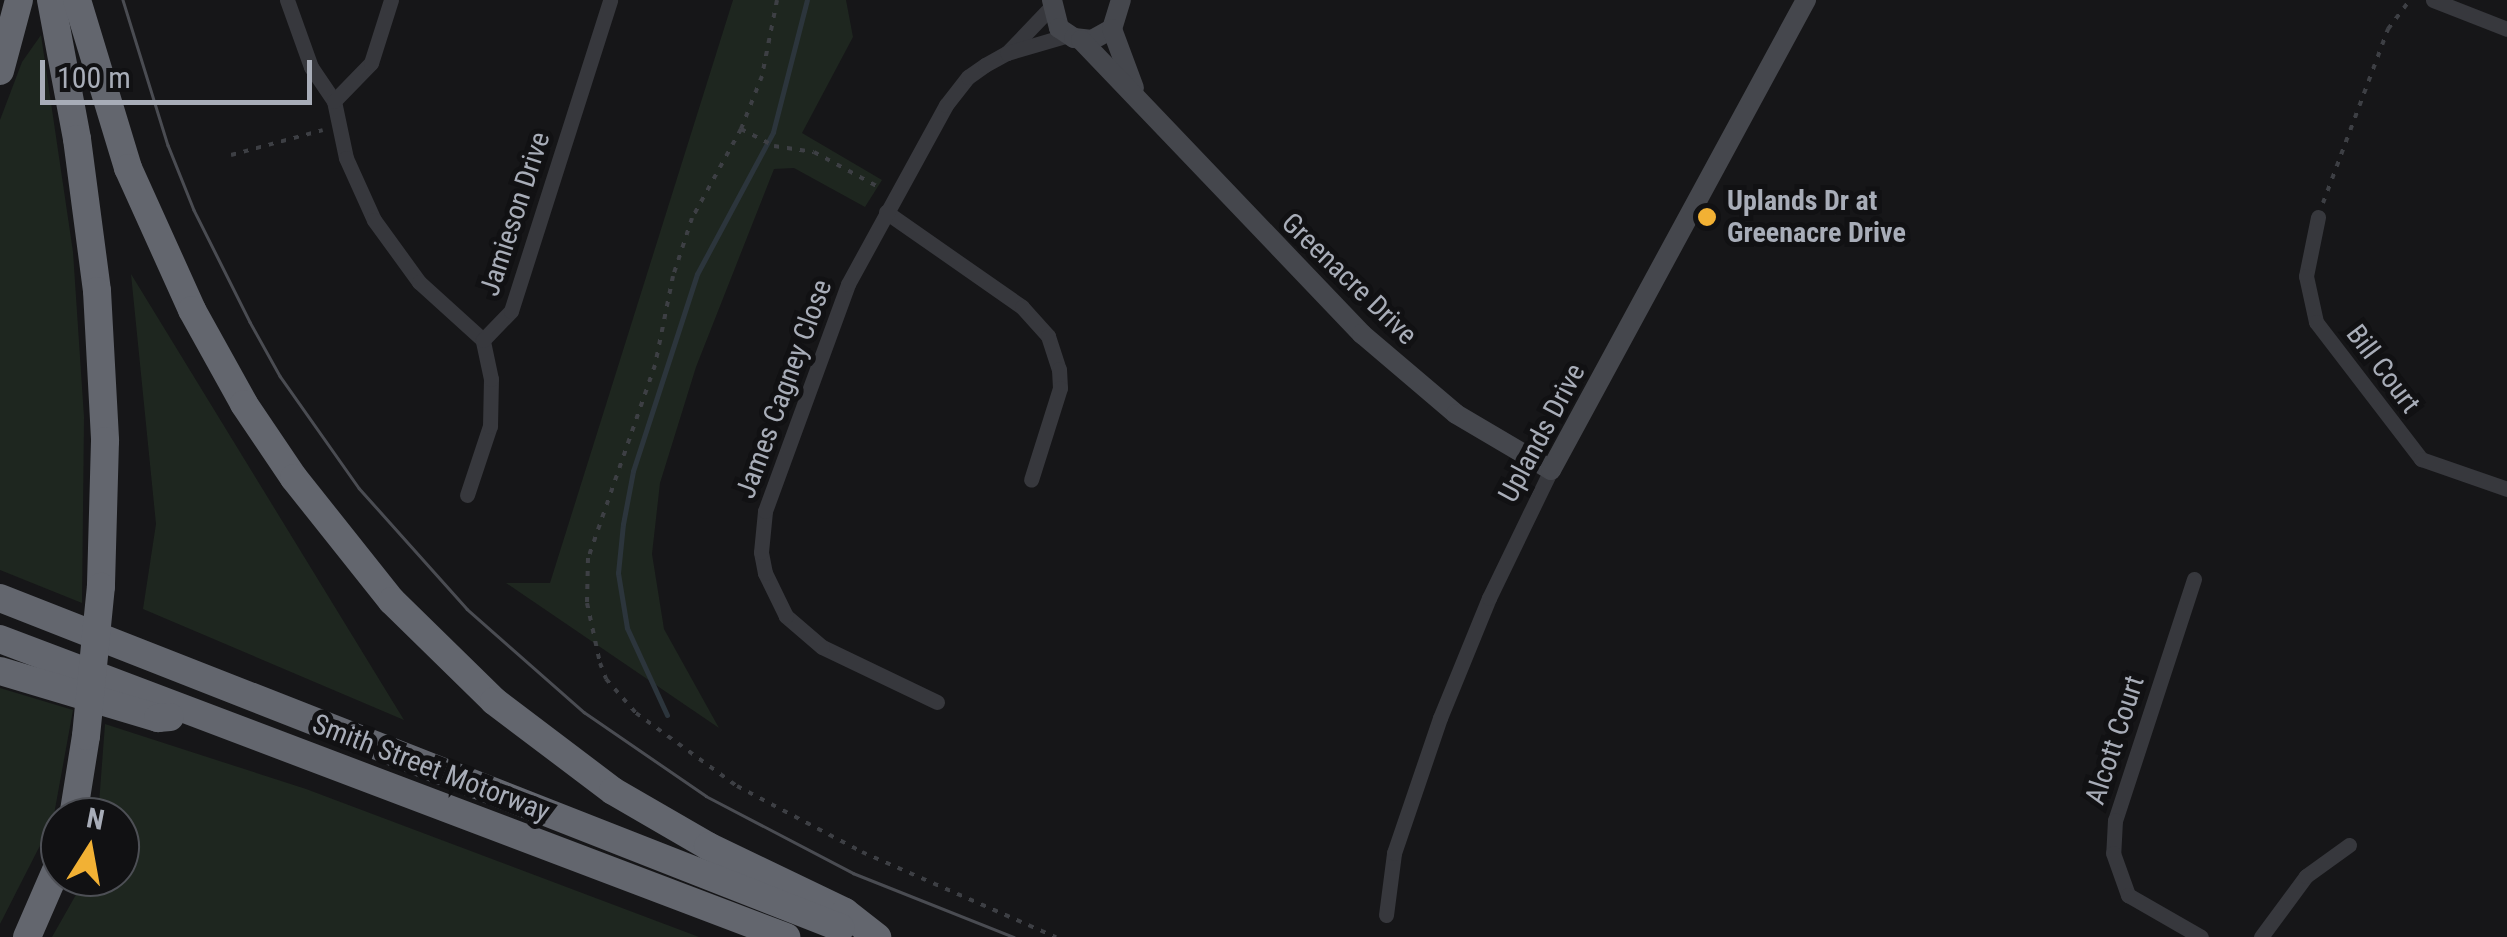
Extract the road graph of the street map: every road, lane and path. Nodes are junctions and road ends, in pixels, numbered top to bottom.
1 (20, 0) edge
2 (52, 0) edge
3 (77, 0) edge
4 (287, 0) edge
5 (391, 0) edge
6 (610, 0) edge
7 (777, 0) edge
8 (1806, 0) edge
9 (2410, 0) edge
10 (2432, 0) edge
11 (1125, 3) edge
12 (1052, 4) edge
13 (1112, 29) junction
14 (2507, 29) edge
15 (1074, 37) junction
16 (1007, 53) junction
17 (0, 72) edge
18 (1137, 94) junction
19 (334, 101) junction
20 (336, 126) junction
21 (741, 129) junction
22 (231, 155) dead end
23 (895, 196) junction
24 (886, 212) junction
25 (2318, 217) joint
26 (483, 340) junction
27 (1551, 470) junction
28 (1032, 480) dead end
29 (2507, 489) edge
30 (467, 495) dead end
31 (2194, 578) dead end
32 (0, 598) edge
33 (0, 639) edge
34 (0, 671) edge
35 (937, 702) dead end
36 (196, 714) junction
37 (76, 797) edge
38 (2349, 845) dead end
39 (44, 897) edge
40 (1386, 915) dead end
41 (27, 937) edge
42 (786, 937) edge
43 (863, 937) edge
44 (877, 937) edge
45 (1056, 937) edge
46 (2201, 937) edge
47 (2261, 937) edge

1 - 17 highway
2 - 37 highway, bridge
3 - 44 highway
4 - 19 street
5 - 19 street
6 - 26 street, Jamieson Drive
7 - 21 path
8 - 27 street, Uplands Drive
9 - 25 path
10 - 14 street
11 - 13 street
12 - 15 street, Greenacre Drive
12 - 16 street, James Cagney Close
13 - 15 street
13 - 18 street, Greenacre Drive
15 - 16 street, James Cagney Close
15 - 18 street, Greenacre Drive
16 - 23 street, James Cagney Close
18 - 27 street, Greenacre Drive
19 - 20 street
20 - 22 path
20 - 26 street
21 - 23 path
21 - 45 path
23 - 24 street, James Cagney Close
24 - 28 street
24 - 35 street, James Cagney Close
25 - 29 street, Bill Court
26 - 30 street
27 - 40 street, Uplands Drive
31 - 46 street, Alcott Court
32 - 43 highway, Smith Street Motorway
33 - 36 highway, Smith Street Motorway
34 - 36 highway
36 - 42 highway, Smith Street Motorway
38 - 47 street
39 - 41 highway

